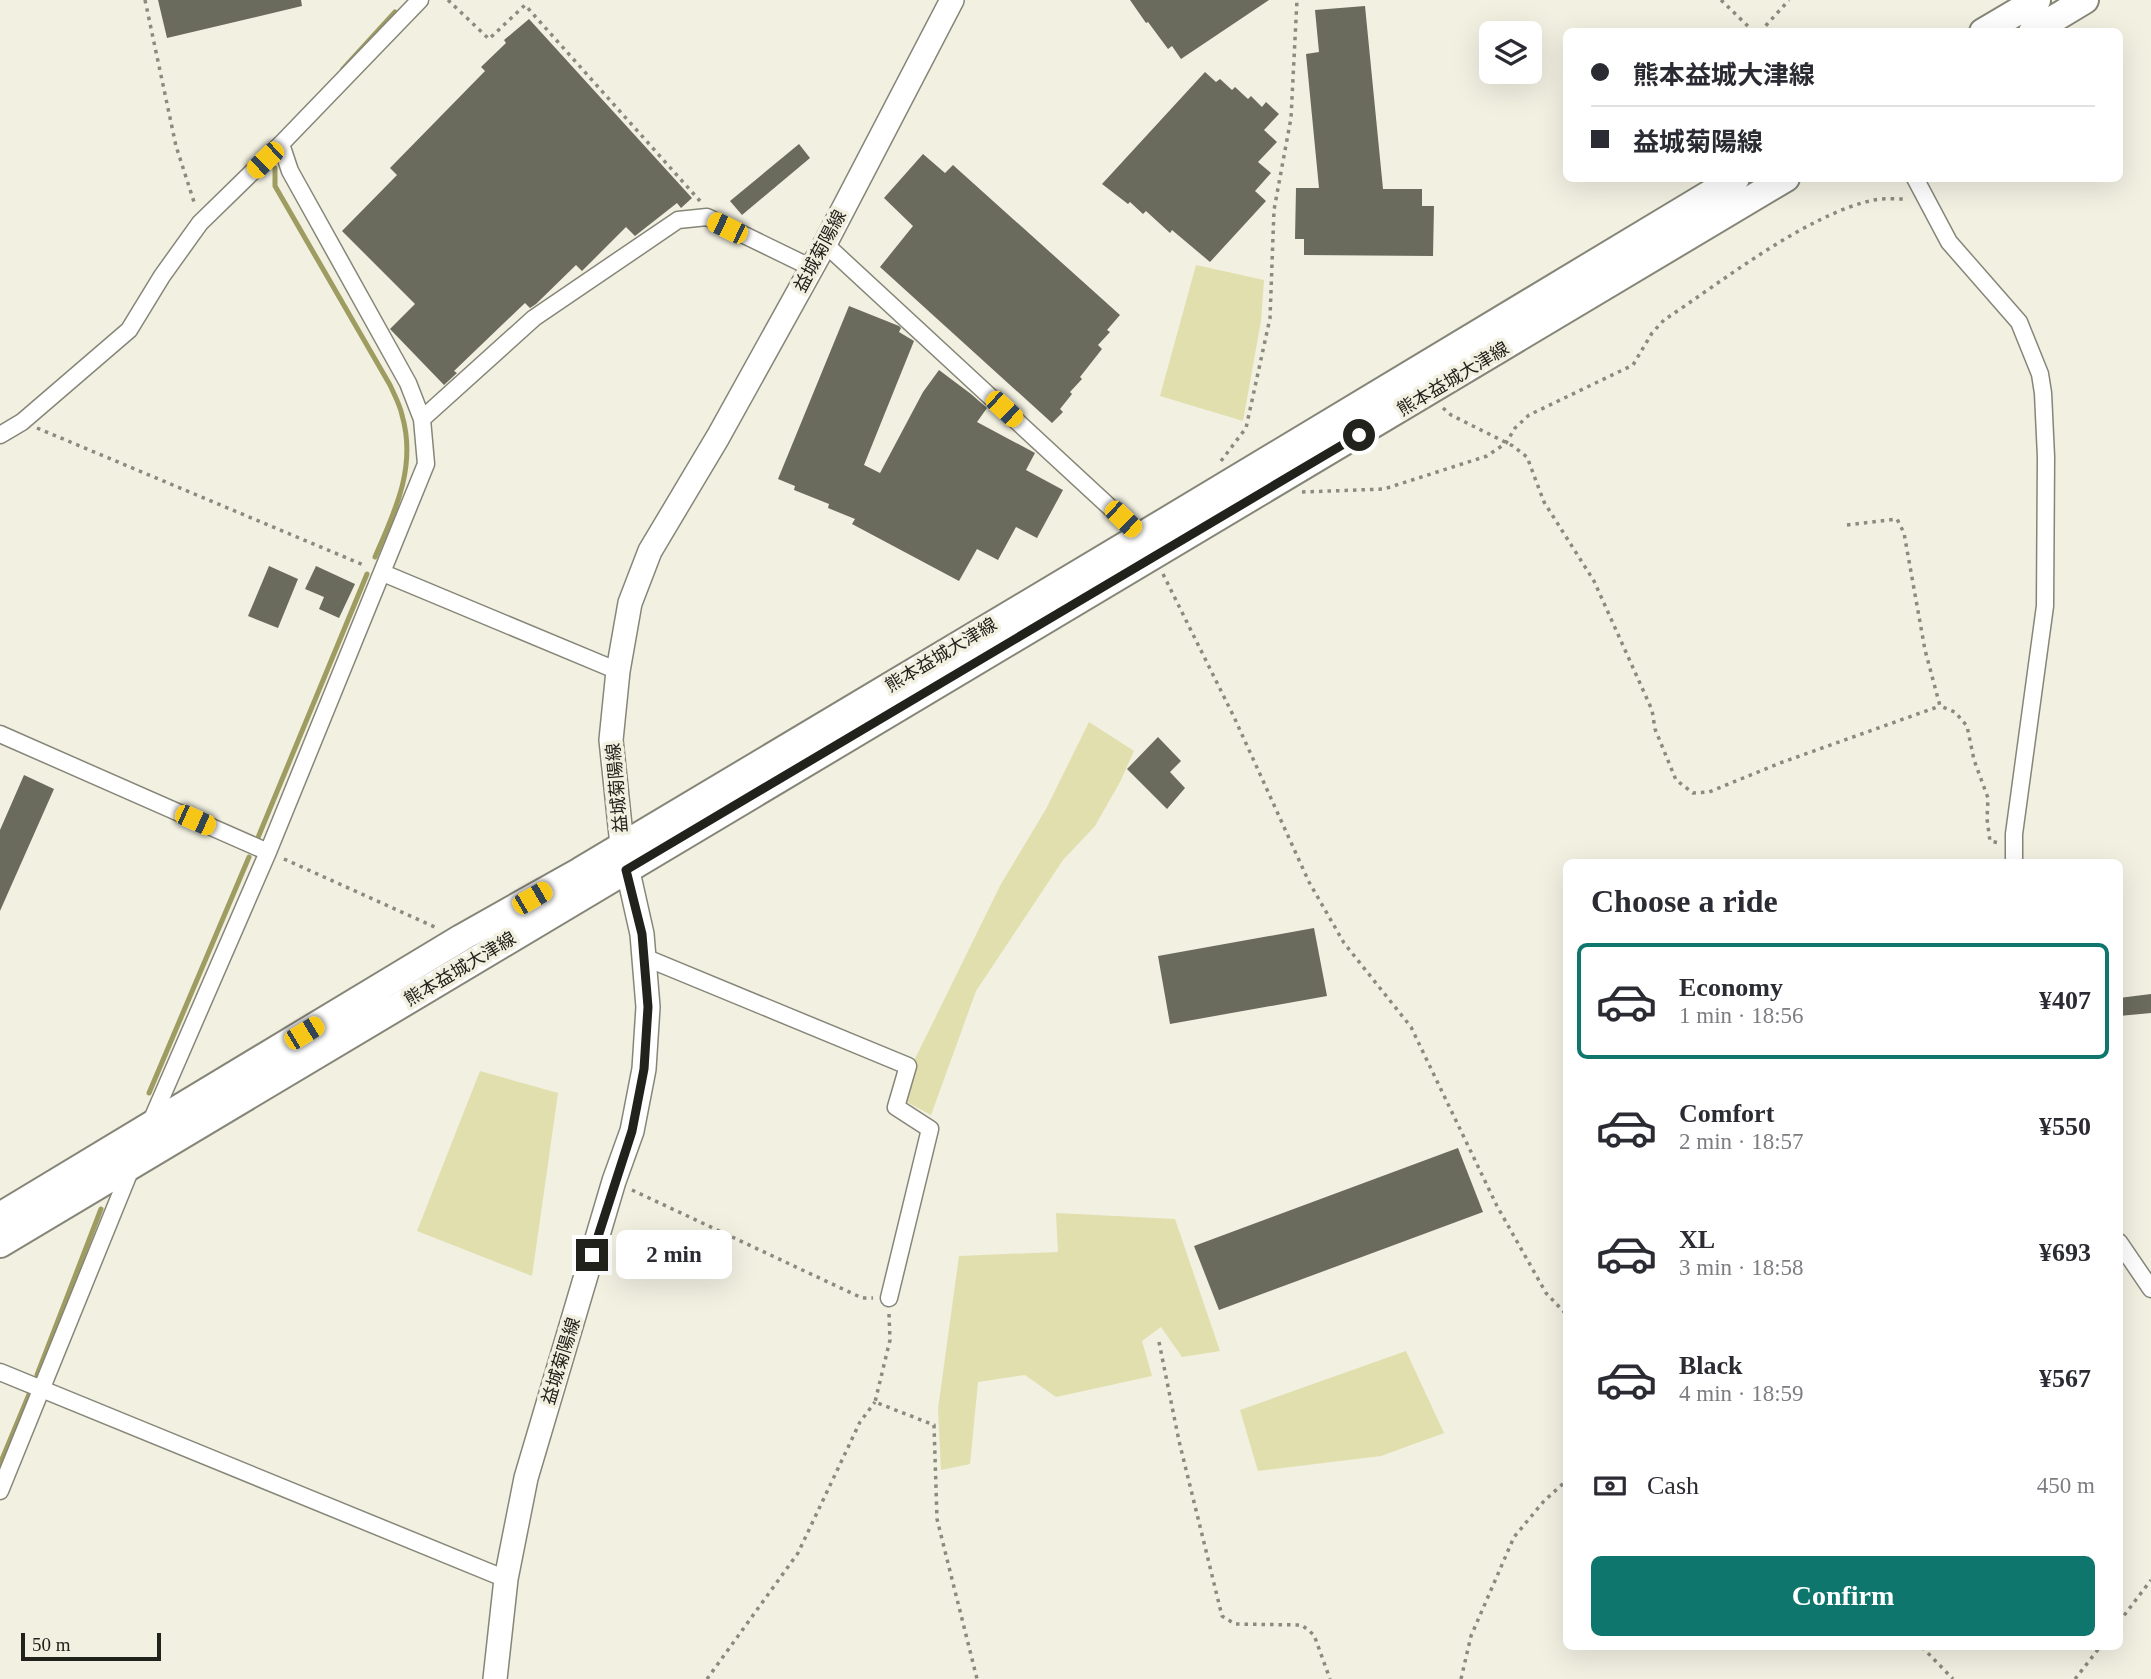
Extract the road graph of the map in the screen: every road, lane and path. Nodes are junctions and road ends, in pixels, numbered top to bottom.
1 (145, 0) edge
2 (420, 0) edge
3 (448, 0) edge
4 (952, 0) edge
5 (1297, 0) edge
6 (1721, 0) edge
7 (1790, 0) edge
8 (2037, 0) edge
9 (2085, 0) edge
10 (1750, 28) edge
11 (1764, 28) edge
12 (1990, 28) edge
13 (2039, 28) edge
14 (281, 144) junction
15 (1730, 182) edge
16 (1779, 182) edge
17 (1917, 182) edge
18 (1926, 199) junction
19 (706, 217) junction
20 (200, 223) junction
21 (825, 244) junction
22 (811, 268) junction
23 (1426, 394) junction
24 (422, 419) junction
25 (22, 422) junction
26 (0, 435) edge
27 (1506, 443) junction
28 (1216, 466) dead end
29 (1295, 493) dead end
30 (1847, 525) dead end
31 (1148, 546) junction
32 (383, 573) junction
33 (618, 671) junction
34 (1940, 706) junction
35 (0, 734) edge
36 (268, 852) junction
37 (2014, 855) edge
38 (624, 858) junction
39 (461, 939) junction
40 (644, 957) junction
41 (148, 1127) junction
42 (133, 1165) junction
43 (614, 1181) junction
44 (0, 1216) edge
45 (0, 1244) edge
46 (2123, 1248) edge
47 (2151, 1289) edge
48 (888, 1298) junction
49 (1563, 1311) edge
50 (1159, 1342) dead end
51 (0, 1372) edge
52 (42, 1390) junction
53 (875, 1402) junction
54 (1563, 1484) edge
55 (0, 1491) edge
56 (506, 1579) junction
57 (2151, 1580) edge
58 (2123, 1617) edge
59 (1926, 1650) edge
60 (2098, 1650) edge
61 (495, 1679) edge
62 (707, 1679) edge
63 (977, 1679) edge
64 (1330, 1679) edge
65 (1461, 1679) edge
66 (1953, 1679) edge
67 (2075, 1679) edge

1 - 20 path
2 - 14 street
3 - 19 path
4 - 21 main road, 益城菊陽線
5 - 28 path
6 - 10 path
7 - 11 path
8 - 12 main road
9 - 13 main road
14 - 20 street
14 - 24 street
15 - 31 main road, 熊本益城大津線
16 - 23 main road, 熊本益城大津線
17 - 18 street
18 - 27 path
18 - 37 street
19 - 22 street
19 - 24 street
20 - 25 street
21 - 22 main road, 益城菊陽線
21 - 31 street
22 - 33 main road, 益城菊陽線
23 - 27 path
23 - 31 main road, 熊本益城大津線
24 - 32 street
25 - 26 street
25 - 32 path
27 - 29 path
27 - 34 path
30 - 34 path
31 - 38 main road, 熊本益城大津線
31 - 49 path
32 - 33 street
32 - 36 street
33 - 38 main road, 益城菊陽線
34 - 37 path
35 - 36 street
36 - 39 path
36 - 41 street
38 - 39 main road, 熊本益城大津線
38 - 40 main road, 益城菊陽線
38 - 42 main road, 熊本益城大津線
39 - 41 main road, 熊本益城大津線
40 - 43 main road, 益城菊陽線
40 - 48 street
41 - 42 street
41 - 44 main road, 熊本益城大津線
42 - 45 main road, 熊本益城大津線
42 - 52 street
43 - 48 path
43 - 56 main road, 益城菊陽線
46 - 47 street
48 - 53 path
50 - 64 path
51 - 52 street
52 - 55 street
52 - 56 street
53 - 62 path
53 - 63 path
54 - 65 path
56 - 61 main road, 益城菊陽線
57 - 58 path
59 - 66 path
60 - 67 path

